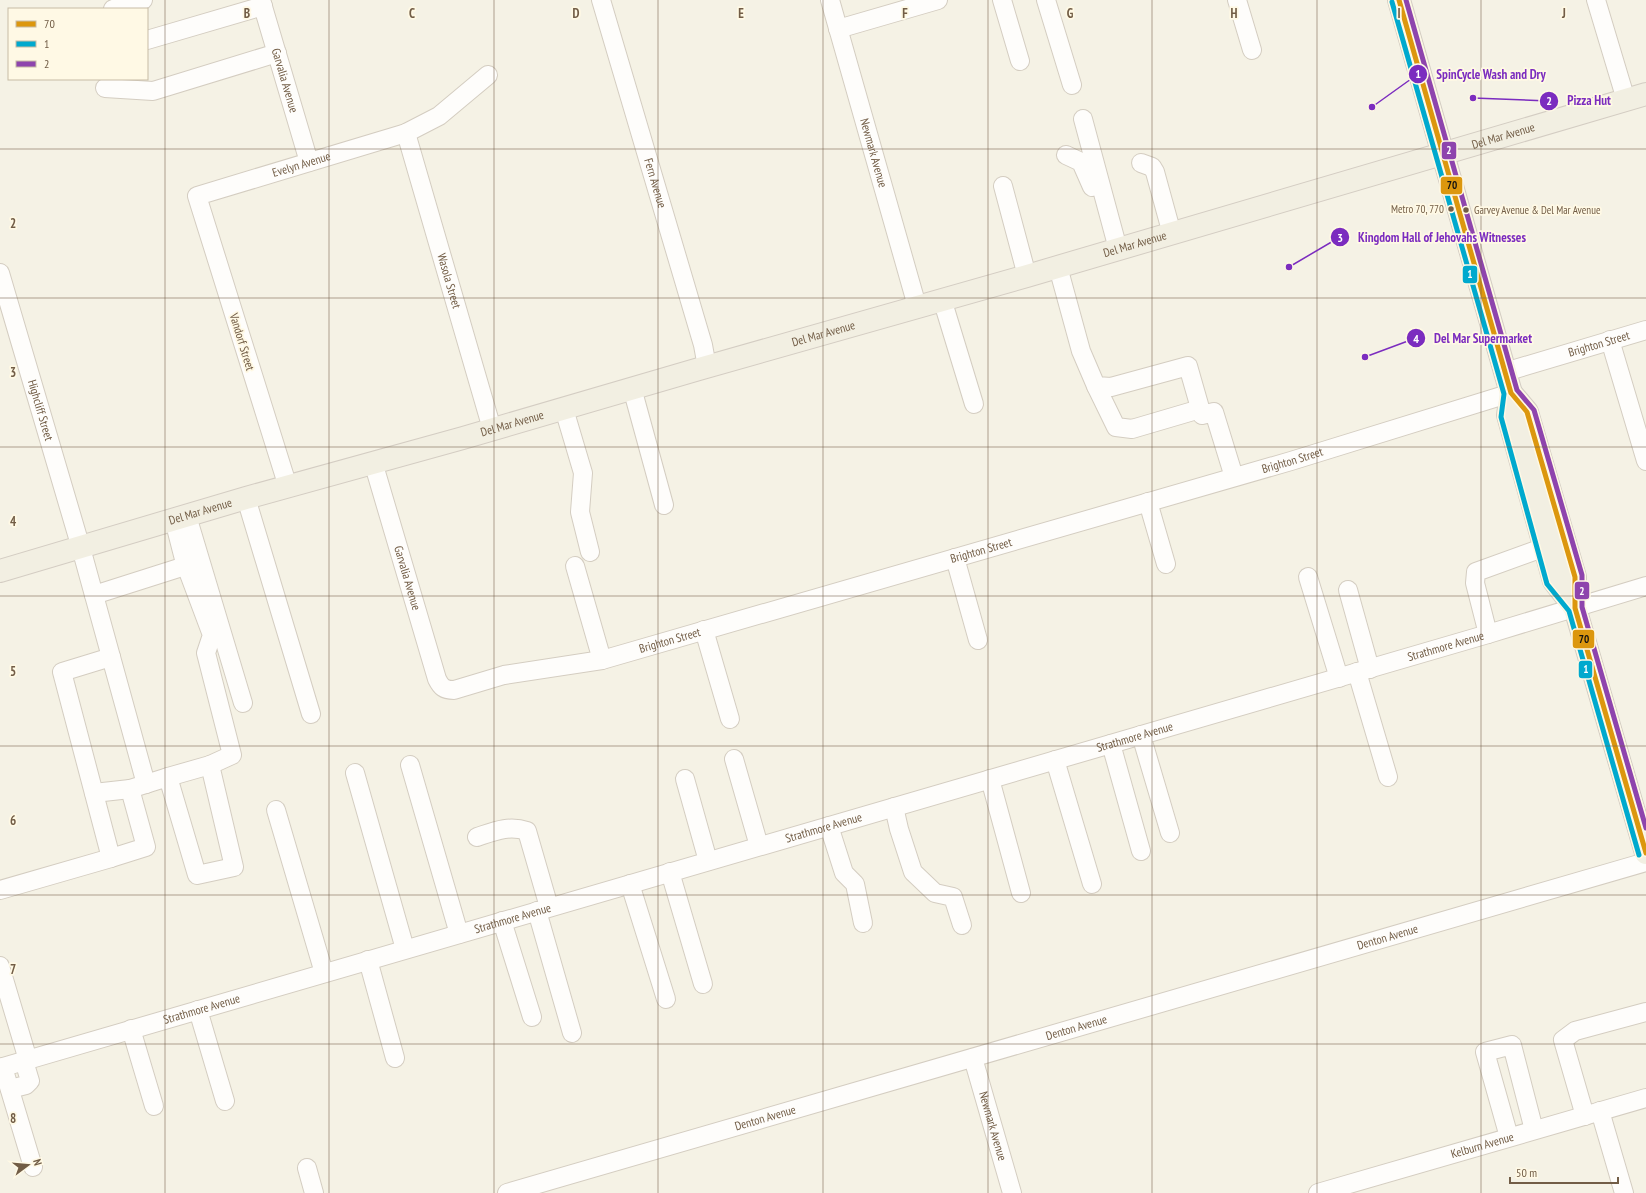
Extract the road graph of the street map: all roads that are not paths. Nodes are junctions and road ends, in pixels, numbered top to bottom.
1 (143, 0) edge
2 (601, 0) edge
3 (830, 0) edge
4 (938, 0) edge
5 (1002, 0) edge
6 (1046, 0) edge
7 (1237, 0) edge
8 (1399, 0) edge
9 (1596, 0) edge
10 (262, 3) edge
11 (116, 8) edge
12 (838, 29) junction
13 (148, 40) edge
14 (1252, 50) dead end
15 (277, 53) junction
16 (1020, 61) dead end
17 (488, 76) dead end
18 (1072, 85) dead end
19 (105, 88) dead end
20 (1636, 97) edge
21 (1083, 119) dead end
22 (406, 133) junction
23 (1443, 154) junction
24 (1066, 155) dead end
25 (310, 162) junction
26 (1141, 163) dead end
27 (1003, 186) dead end
28 (197, 196) joint
29 (1172, 234) junction
30 (1113, 251) junction
31 (1058, 267) junction
32 (0, 273) edge
33 (1027, 276) junction
34 (942, 299) junction
35 (917, 306) junction
36 (1646, 330) edge
37 (1610, 340) junction
38 (707, 366) junction
39 (1505, 372) junction
40 (1096, 386) junction
41 (632, 388) junction
42 (1511, 393) junction
43 (974, 404) dead end
44 (564, 409) junction
45 (1200, 409) junction
46 (492, 429) junction
47 (1646, 461) edge
48 (372, 462) junction
49 (1234, 477) junction
50 (288, 487) junction
51 (246, 498) junction
52 (1148, 502) junction
53 (664, 505) dead end
54 (181, 518) junction
55 (1545, 547) junction
56 (81, 548) junction
57 (590, 552) dead end
58 (955, 558) junction
59 (186, 563) junction
60 (1166, 564) dead end
61 (574, 566) dead end
62 (0, 571) edge
63 (1308, 577) dead end
64 (1646, 586) edge
65 (1348, 590) dead end
66 (94, 595) junction
67 (1575, 608) junction
68 (704, 630) junction
69 (1488, 634) junction
70 (978, 640) dead end
71 (111, 657) junction
72 (602, 660) junction
73 (1364, 670) junction
74 (1339, 678) junction
75 (447, 690) joint
76 (244, 703) dead end
77 (310, 714) dead end
78 (730, 719) dead end
79 (1141, 735) junction
80 (1111, 744) junction
81 (734, 759) dead end
82 (1055, 760) junction
83 (210, 765) junction
84 (410, 765) dead end
85 (355, 773) dead end
86 (168, 776) junction
87 (1388, 777) dead end
88 (685, 779) dead end
89 (990, 779) junction
90 (138, 786) junction
91 (94, 793) junction
92 (894, 807) junction
93 (276, 810) dead end
94 (829, 826) junction
95 (1170, 833) dead end
96 (477, 836) dead end
97 (759, 846) junction
98 (1141, 851) dead end
99 (1646, 853) edge
100 (111, 858) junction
101 (708, 861) junction
102 (1646, 862) edge
103 (670, 872) junction
104 (630, 884) junction
105 (1092, 884) dead end
106 (0, 890) edge
107 (1021, 893) dead end
108 (543, 909) junction
109 (502, 921) junction
110 (863, 923) dead end
111 (962, 925) dead end
112 (459, 934) junction
113 (405, 950) junction
114 (368, 960) junction
115 (324, 973) junction
116 (2, 977) edge
117 (703, 984) dead end
118 (666, 999) dead end
119 (198, 1010) junction
120 (1646, 1012) edge
121 (532, 1017) dead end
122 (131, 1030) junction
123 (572, 1033) dead end
124 (395, 1058) dead end
125 (973, 1058) junction
126 (26, 1060) junction
127 (1, 1067) edge
128 (10, 1089) junction
129 (1646, 1098) edge
130 (225, 1101) dead end
131 (154, 1106) dead end
132 (1593, 1114) junction
133 (1534, 1130) junction
134 (1509, 1138) junction
135 (33, 1167) dead end
136 (307, 1168) dead end
137 (314, 1193) edge
138 (508, 1193) edge
139 (1012, 1193) edge
140 (1318, 1193) edge
141 (1624, 1193) edge

1 - 11 street
2 - 38 street, Fern Avenue
3 - 12 street, Newmark Avenue
4 - 12 street
5 - 16 street
6 - 18 street
7 - 14 street
8 - 23 main road
9 - 20 street
10 - 13 street
10 - 15 street, Garvalia Avenue
12 - 35 street, Newmark Avenue
15 - 19 street
15 - 25 street, Garvalia Avenue
17 - 22 street, Evelyn Avenue
20 - 23 main road, Del Mar Avenue
21 - 30 street
22 - 25 street, Evelyn Avenue
22 - 46 street, Wasola Street
23 - 29 main road, Del Mar Avenue
23 - 39 main road
24 - 30 street
25 - 28 street, Evelyn Avenue
26 - 29 street
27 - 33 street
28 - 50 street, Vandorf Street
29 - 30 main road, Del Mar Avenue
30 - 31 main road, Del Mar Avenue
31 - 33 main road, Del Mar Avenue
31 - 40 street
32 - 56 street, Highcliff Street
33 - 34 main road, Del Mar Avenue
34 - 35 main road, Del Mar Avenue
34 - 43 street
35 - 38 main road, Del Mar Avenue
36 - 37 street, Brighton Street
37 - 39 street, Brighton Street
37 - 47 street
38 - 41 main road, Del Mar Avenue
39 - 42 main road
40 - 45 street
40 - 45 street
41 - 44 main road, Del Mar Avenue
41 - 53 street
42 - 49 street, Brighton Street
42 - 55 main road
42 - 67 main road
44 - 46 main road, Del Mar Avenue
44 - 57 street
45 - 49 street
46 - 48 main road, Del Mar Avenue
48 - 50 main road, Del Mar Avenue
48 - 75 street, Garvalia Avenue
49 - 52 street, Brighton Street
50 - 51 main road, Del Mar Avenue
51 - 54 main road, Del Mar Avenue
51 - 77 street
52 - 58 street, Brighton Street
52 - 60 street
54 - 56 main road, Del Mar Avenue
54 - 59 street
54 - 76 street
55 - 67 main road
55 - 69 street
56 - 62 main road, Del Mar Avenue
56 - 66 street, Highcliff Street
58 - 68 street, Brighton Street
58 - 70 street
59 - 66 street
59 - 83 street
61 - 72 street
63 - 74 street
64 - 67 street, Strathmore Avenue
65 - 73 street
66 - 71 street, Highcliff Street
67 - 69 street, Strathmore Avenue
67 - 99 main road
68 - 72 street, Brighton Street
68 - 78 street
69 - 73 street, Strathmore Avenue
71 - 90 street, Highcliff Street
71 - 91 street
72 - 75 street, Brighton Street
73 - 74 street, Strathmore Avenue
73 - 87 street
74 - 79 street, Strathmore Avenue
79 - 80 street, Strathmore Avenue
79 - 95 street
80 - 82 street, Strathmore Avenue
80 - 98 street
81 - 97 street
82 - 89 street, Strathmore Avenue
82 - 105 street
83 - 86 street
83 - 86 street
84 - 112 street
85 - 113 street
86 - 90 street
88 - 101 street
89 - 92 street, Strathmore Avenue
89 - 107 street
90 - 91 street
90 - 100 street, Highcliff Street
91 - 100 street
92 - 94 street, Strathmore Avenue
92 - 111 street
93 - 115 street
94 - 97 street, Strathmore Avenue
94 - 110 street
96 - 108 street
97 - 101 street, Strathmore Avenue
100 - 106 street
101 - 103 street, Strathmore Avenue
102 - 125 street, Denton Avenue
103 - 104 street, Strathmore Avenue
103 - 117 street
104 - 108 street, Strathmore Avenue
104 - 118 street
108 - 109 street, Strathmore Avenue
108 - 123 street
109 - 112 street, Strathmore Avenue
109 - 121 street
112 - 113 street, Strathmore Avenue
113 - 114 street, Strathmore Avenue
114 - 115 street, Strathmore Avenue
114 - 124 street
115 - 119 street, Strathmore Avenue
116 - 126 street
119 - 122 street, Strathmore Avenue
119 - 130 street
120 - 132 street
122 - 126 street, Strathmore Avenue
122 - 131 street
125 - 138 street, Denton Avenue
125 - 139 street, Newmark Avenue
126 - 127 street, Strathmore Avenue
126 - 128 street
127 - 128 street
128 - 135 street
129 - 132 street, Kelburn Avenue
132 - 133 street, Kelburn Avenue
132 - 141 street
133 - 134 street, Kelburn Avenue
133 - 134 street
134 - 140 street, Kelburn Avenue
136 - 137 street

